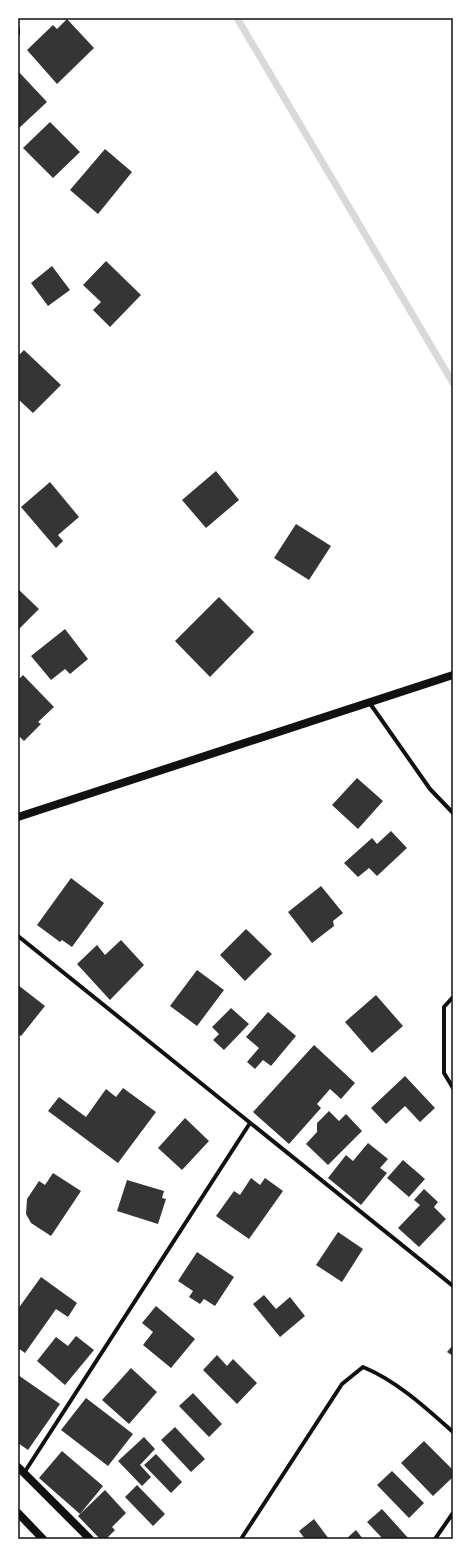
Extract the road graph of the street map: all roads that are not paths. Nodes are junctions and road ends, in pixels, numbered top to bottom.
1 (18, 28) edge
2 (18, 34) edge
3 (453, 675) edge
4 (369, 702) junction
5 (453, 813) edge
6 (18, 817) edge
7 (18, 936) edge
8 (453, 997) edge
9 (453, 1088) edge
10 (250, 1123) junction
11 (453, 1286) edge
12 (453, 1432) edge
13 (21, 1470) edge
14 (18, 1512) edge
15 (453, 1513) edge
16 (43, 1539) edge
17 (90, 1539) edge
18 (241, 1539) edge
19 (435, 1539) edge

1 - 2 street
3 - 4 main road
4 - 5 street
4 - 6 main road
7 - 10 street
8 - 9 street
10 - 11 street
10 - 13 street
12 - 18 street
13 - 17 main road
14 - 16 main road
15 - 19 street

